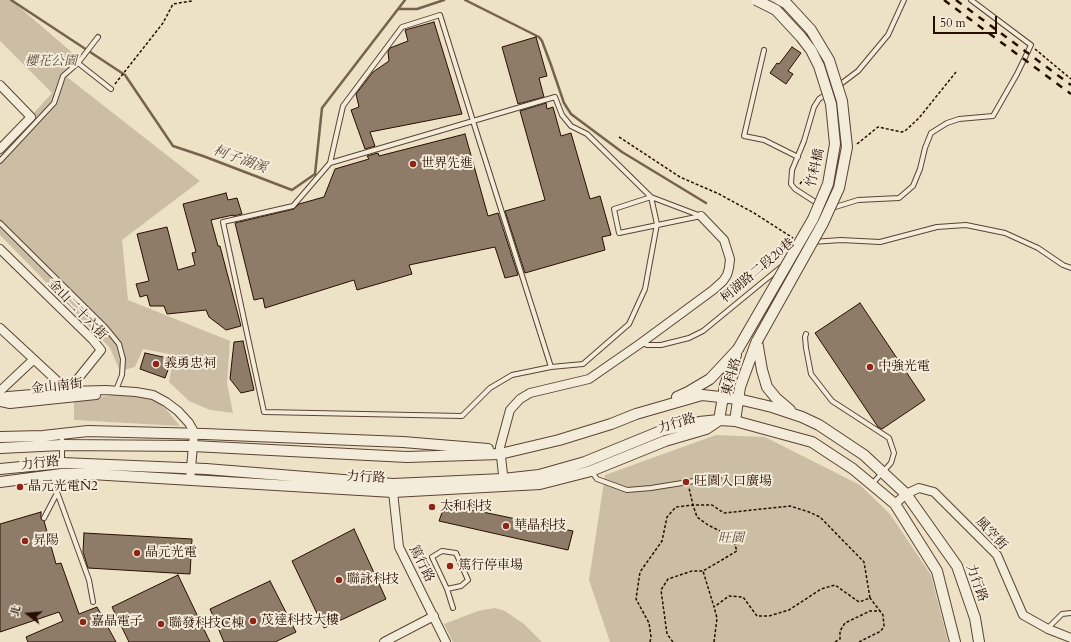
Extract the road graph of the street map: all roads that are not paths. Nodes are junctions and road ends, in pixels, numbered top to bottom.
1 (756, 0) edge
2 (780, 0) edge
3 (904, 0) edge
4 (970, 0) edge
5 (98, 37) dead end
6 (764, 50) dead end
7 (78, 63) junction
8 (0, 85) edge
9 (836, 88) dead end
10 (111, 89) road end
11 (830, 92) dead end
12 (473, 121) junction
13 (0, 149) edge
14 (798, 157) junction
15 (0, 161) edge
16 (330, 163) junction
17 (651, 197) junction
18 (826, 209) junction
19 (701, 216) junction
20 (0, 223) edge
21 (657, 224) junction
22 (805, 244) junction
23 (0, 249) edge
24 (1071, 268) edge
25 (0, 328) edge
26 (806, 334) dead end
27 (757, 341) junction
28 (642, 343) junction
29 (738, 349) junction
30 (33, 360) junction
31 (551, 367) junction
32 (116, 390) junction
33 (0, 391) edge
34 (68, 391) junction
35 (722, 397) junction
36 (0, 398) edge
37 (738, 399) junction
38 (0, 402) edge
39 (636, 414) junction
40 (802, 417) junction
41 (719, 420) junction
42 (735, 421) junction
43 (62, 434) junction
44 (194, 434) junction
45 (0, 437) edge
46 (62, 444) junction
47 (193, 446) junction
48 (0, 448) edge
49 (500, 451) junction
50 (62, 463) junction
51 (0, 469) edge
52 (191, 469) junction
53 (591, 471) junction
54 (883, 472) junction
55 (62, 474) junction
56 (719, 477) dead end
57 (190, 480) junction
58 (0, 482) edge
59 (504, 483) junction
60 (872, 484) junction
61 (57, 492) junction
62 (393, 492) junction
63 (906, 494) junction
64 (895, 504) junction
65 (44, 518) dead end
66 (447, 589) junction
67 (93, 602) dead end
68 (453, 608) dead end
69 (1071, 613) edge
70 (434, 616) junction
71 (1048, 629) junction
72 (1071, 638) edge
73 (384, 642) edge
74 (446, 642) edge
75 (955, 642) edge
76 (979, 642) edge

1 - 29 street, 竹科橋, bridge
2 - 27 street, 竹科橋, bridge
3 - 9 lane
4 - 18 lane
5 - 7 lane
6 - 14 lane
7 - 10 lane
7 - 15 lane
8 - 13 street
11 - 14 lane
12 - 16 lane
12 - 16 lane
12 - 17 lane
12 - 31 lane
14 - 18 lane
16 - 31 lane
17 - 19 lane
17 - 21 lane
17 - 21 lane
18 - 22 lane, 柯湖路二段20巷
19 - 21 lane
19 - 28 street
20 - 32 lane
21 - 31 lane
22 - 24 lane
22 - 28 lane, 柯湖路二段20巷
23 - 34 street, 金山二十六街
25 - 30 street
26 - 54 lane
27 - 37 street, 東科路
27 - 40 street
28 - 49 street
29 - 35 street, 東科路
29 - 39 street
30 - 33 street
30 - 34 street
32 - 34 street, 金山南街
32 - 38 street, 金山南街
32 - 44 street, 金山南街
34 - 36 street, 金山南街
35 - 37 street, 力行路
35 - 39 street, 力行路
35 - 41 street, 東科路
37 - 40 street, 力行路
37 - 42 street, 東科路
39 - 49 street, 力行路
40 - 54 street, 力行路
41 - 42 street, 力行路
41 - 53 street, 力行路
41 - 59 street, 力行路
42 - 60 street, 力行路
43 - 44 street, 力行路
43 - 45 street, 力行路
43 - 46 lane
44 - 47 street
44 - 49 street, 力行路
46 - 47 street, 力行路
46 - 48 street, 力行路
46 - 50 lane
47 - 49 street, 力行路
47 - 52 street
49 - 59 street
50 - 51 street, 力行路
50 - 52 street, 力行路
50 - 55 lane
52 - 57 street
52 - 59 street, 力行路
53 - 56 lane
53 - 59 street, 力行路
54 - 60 lane
54 - 63 street, 力行路
55 - 57 street, 力行路
55 - 58 street, 力行路
55 - 61 lane
57 - 62 street, 力行路
59 - 62 street, 力行路
60 - 64 street, 力行路
61 - 65 lane
61 - 67 lane
62 - 70 street, 篤行路
63 - 64 street, 風空街
63 - 71 street, 風空街
63 - 76 street, 力行路
64 - 75 street, 力行路
66 - 66 lane
66 - 68 lane
69 - 71 lane
70 - 73 street
70 - 74 street, 篤行路
71 - 72 street, 風空街

